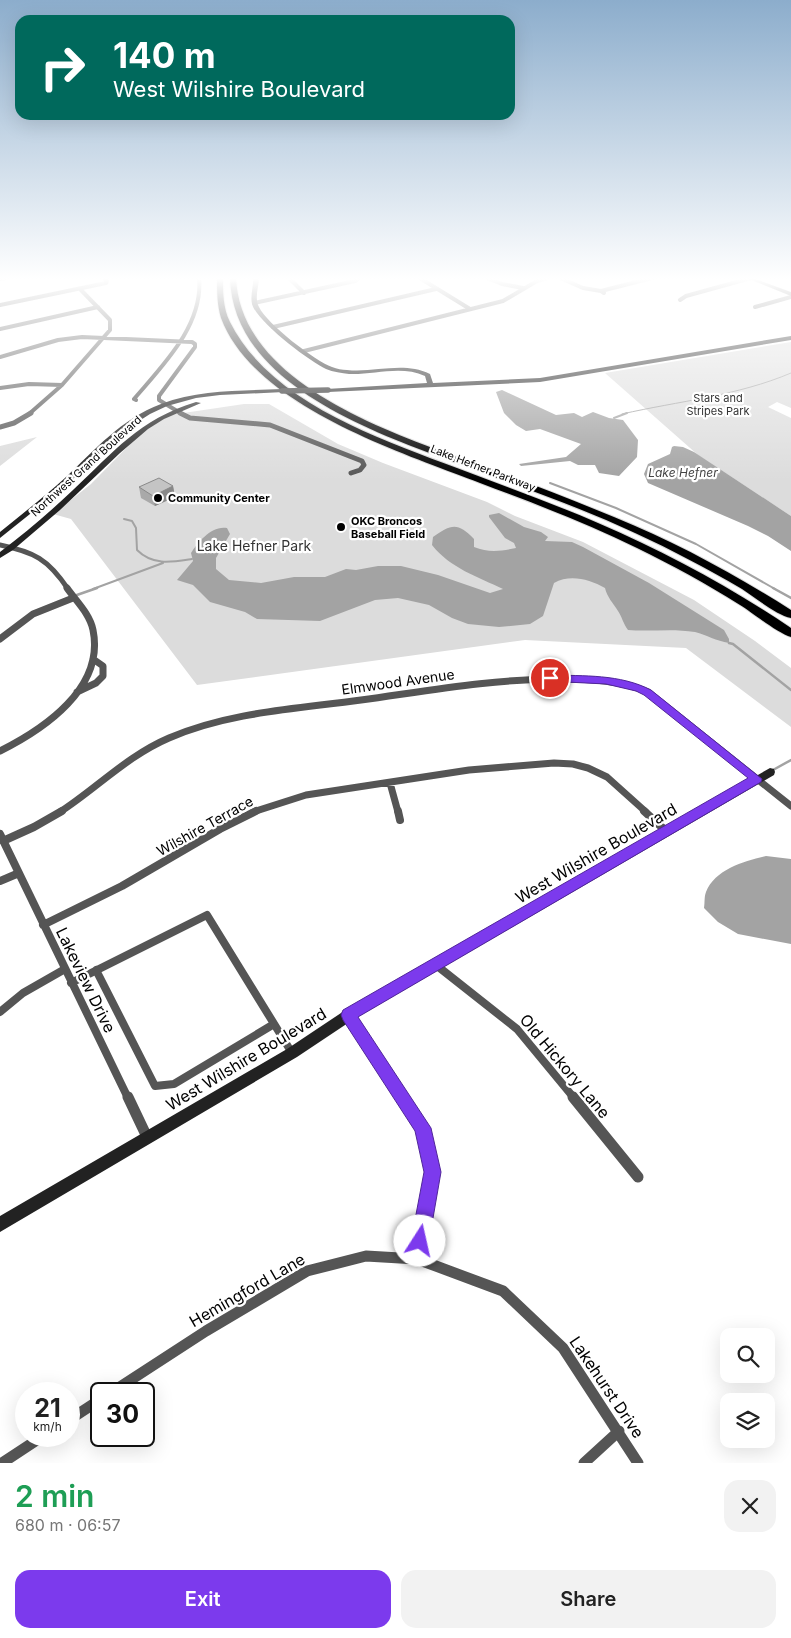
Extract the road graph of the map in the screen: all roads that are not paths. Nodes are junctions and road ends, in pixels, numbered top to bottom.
1 (42, 345) edge
2 (98, 345) edge
3 (176, 345) edge
4 (195, 345) edge
5 (241, 345) edge
6 (258, 345) edge
7 (298, 345) edge
8 (323, 345) edge
9 (748, 345) edge
10 (304, 350) junction
11 (0, 357) edge
12 (62, 385) junction
13 (431, 386) junction
14 (0, 388) edge
15 (256, 392) junction
16 (136, 400) dead end
17 (165, 405) junction
18 (174, 411) junction
19 (0, 428) edge
20 (351, 473) dead end
21 (65, 481) junction
22 (83, 485) junction
23 (0, 536) edge
24 (0, 545) edge
25 (11, 548) junction
26 (0, 556) edge
27 (74, 598) junction
28 (791, 615) edge
29 (791, 633) edge
30 (0, 639) edge
31 (93, 659) junction
32 (77, 692) junction
33 (0, 751) edge
34 (770, 772) dead end
35 (756, 779) junction
36 (390, 782) junction
37 (791, 805) edge
38 (400, 820) dead end
39 (666, 831) junction
40 (2, 838) edge
41 (19, 872) junction
42 (0, 881) edge
43 (43, 925) junction
44 (436, 965) junction
45 (65, 969) junction
46 (96, 970) junction
47 (71, 983) junction
48 (0, 1012) edge
49 (349, 1015) junction
50 (274, 1024) junction
51 (292, 1053) junction
52 (147, 1137) junction
53 (638, 1177) dead end
54 (0, 1224) edge
55 (416, 1259) junction
56 (127, 1382) edge
57 (619, 1431) junction
58 (26, 1447) edge
59 (2, 1463) edge
60 (584, 1463) edge
61 (638, 1463) edge

1 - 11 street
2 - 12 street
3 - 16 street
4 - 17 street
5 - 29 highway, Lake Hefner Parkway
6 - 28 highway, Lake Hefner Parkway
7 - 10 street
8 - 10 street
9 - 13 street, Northwest Grand Boulevard
10 - 13 street
12 - 14 street
12 - 19 street
13 - 15 street, Northwest Grand Boulevard, bridge
15 - 17 street, Northwest Grand Boulevard
15 - 18 street, Northwest Grand Boulevard
17 - 18 street
17 - 21 street, Northwest Grand Boulevard
18 - 20 street
18 - 22 street, Northwest Grand Boulevard
21 - 22 street
21 - 23 street, Northwest Grand Boulevard
22 - 25 street, Northwest Grand Boulevard
24 - 25 street
25 - 26 street, Northwest Grand Boulevard
25 - 27 street
27 - 30 street
27 - 31 street
31 - 32 street
31 - 32 street
32 - 33 street
34 - 35 street, West Wilshire Boulevard
35 - 37 street, Elmwood Avenue
35 - 39 street, West Wilshire Boulevard
35 - 40 street, Elmwood Avenue
36 - 38 street
36 - 39 street, Wilshire Terrace
36 - 43 street, Wilshire Terrace
39 - 44 street, West Wilshire Boulevard
40 - 41 street, Lakeview Drive
41 - 42 street
41 - 43 street, Lakeview Drive
43 - 45 street, Lakeview Drive
44 - 49 street, West Wilshire Boulevard
44 - 53 street, Old Hickory Lane
45 - 47 street, Lakeview Drive
45 - 48 street
46 - 47 street
46 - 50 street
46 - 50 street
47 - 52 street, Lakeview Drive
49 - 51 street, West Wilshire Boulevard
49 - 55 street
50 - 51 street
51 - 52 street, West Wilshire Boulevard
52 - 54 street, West Wilshire Boulevard
55 - 56 street, Hemingford Lane
55 - 57 street, Lakehurst Drive
57 - 60 street
57 - 61 street, Lakehurst Drive
58 - 59 street

